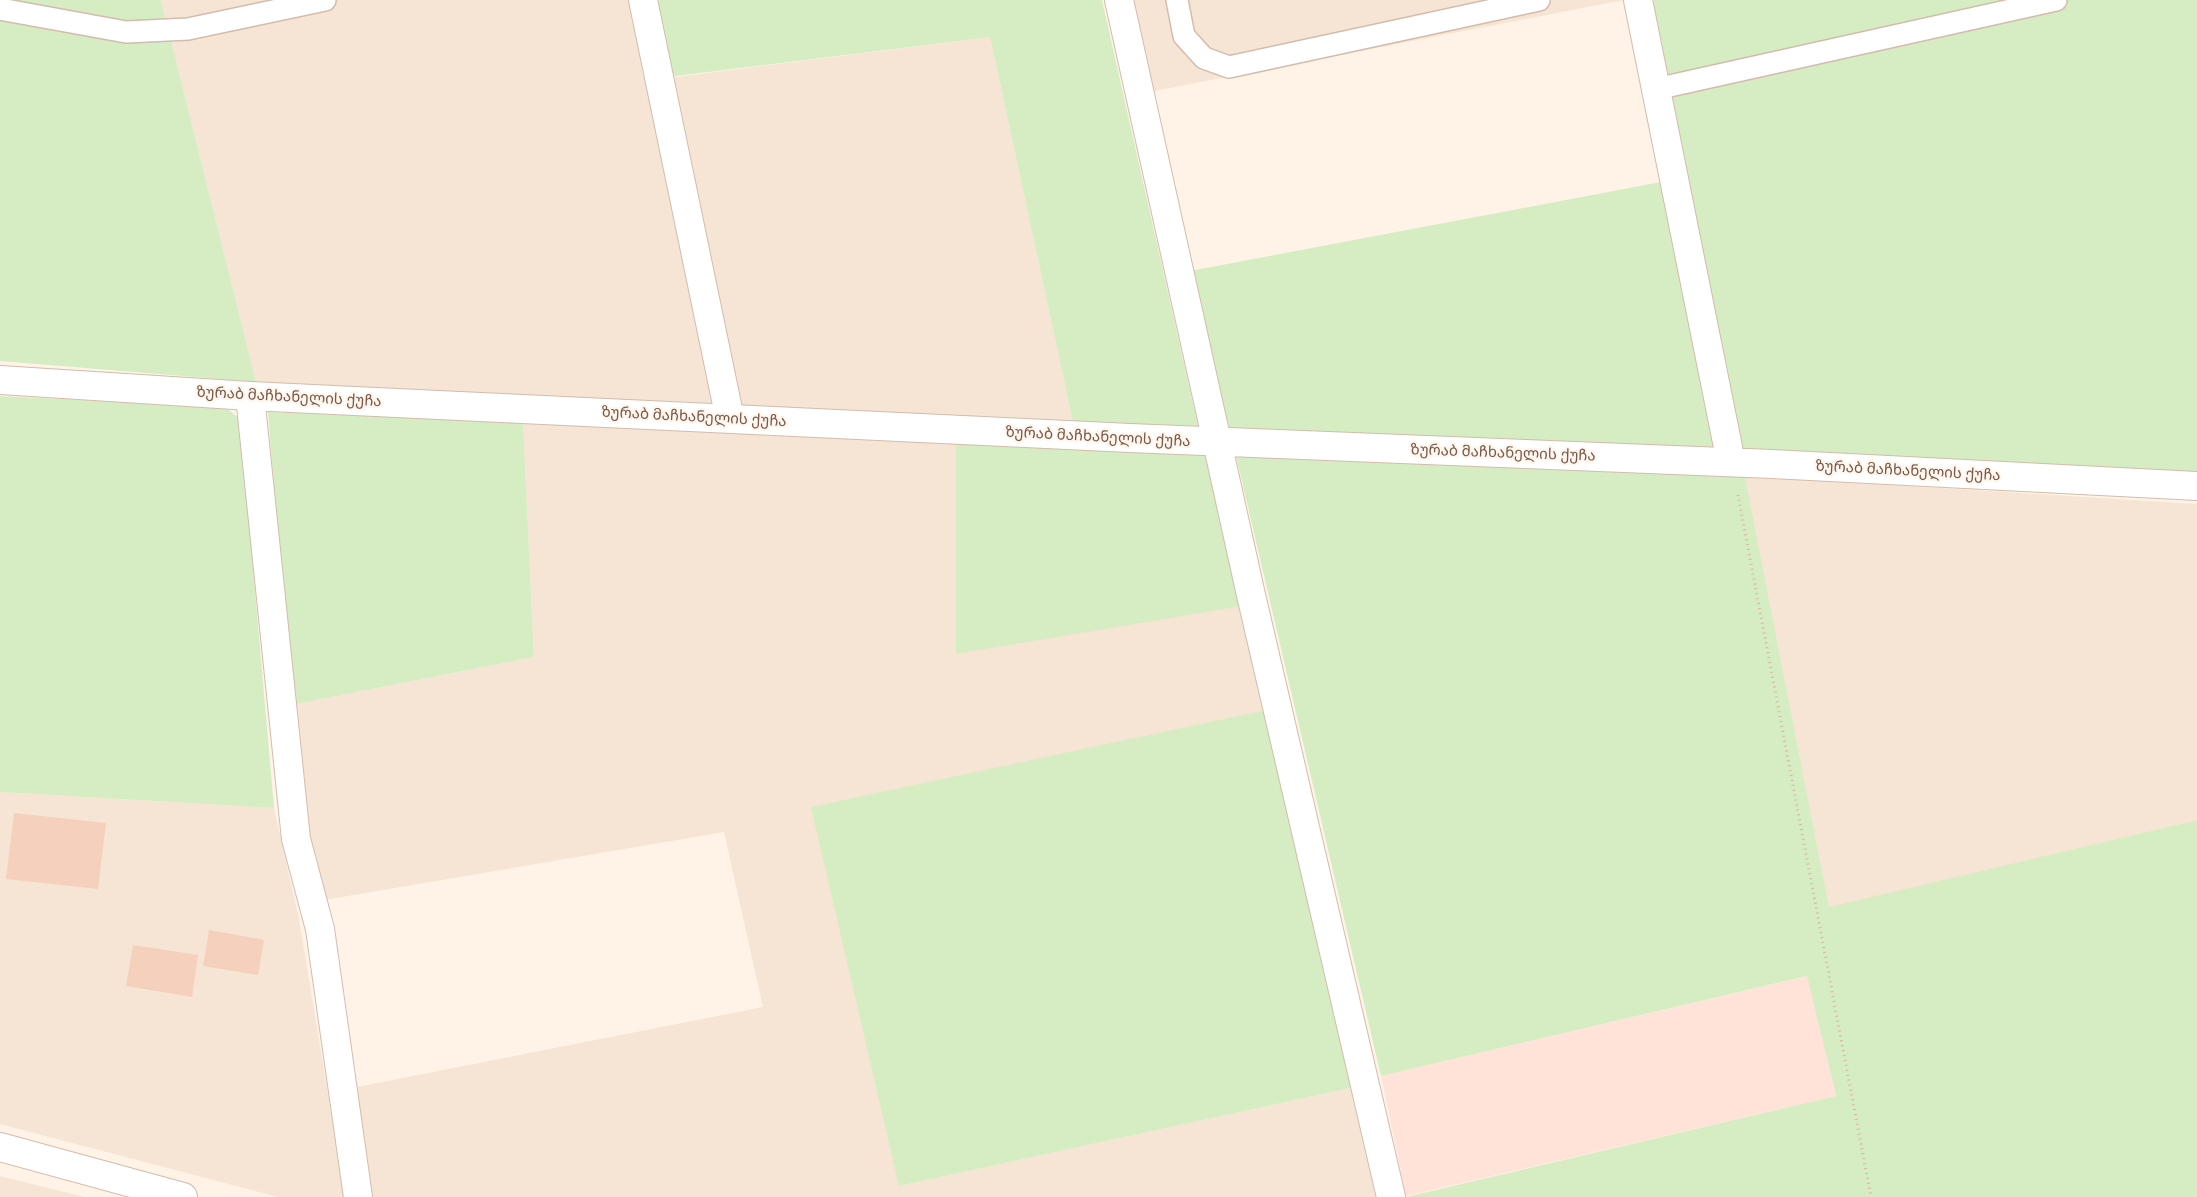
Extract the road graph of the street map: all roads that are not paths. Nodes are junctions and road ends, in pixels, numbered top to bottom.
1 (325, 0) edge
2 (643, 0) edge
3 (1119, 0) edge
4 (1177, 0) edge
5 (1539, 0) edge
6 (1638, 0) edge
7 (2056, 0) edge
8 (0, 9) edge
9 (1656, 89) junction
10 (0, 380) edge
11 (250, 396) junction
12 (730, 419) junction
13 (1217, 442) junction
14 (1731, 462) junction
15 (2197, 486) edge
16 (0, 1147) edge
17 (183, 1197) edge
18 (358, 1197) edge
19 (1391, 1197) edge

1 - 8 lane
2 - 12 street
3 - 13 street
4 - 5 lane
6 - 9 street
7 - 9 lane
9 - 14 street
10 - 11 street, ზურაბ მაჩხანელის ქუჩა
11 - 12 street, ზურაბ მაჩხანელის ქუჩა
11 - 18 street
12 - 13 street, ზურაბ მაჩხანელის ქუჩა
13 - 14 street, ზურაბ მაჩხანელის ქუჩა
13 - 19 street
14 - 15 street, ზურაბ მაჩხანელის ქუჩა
16 - 17 street

